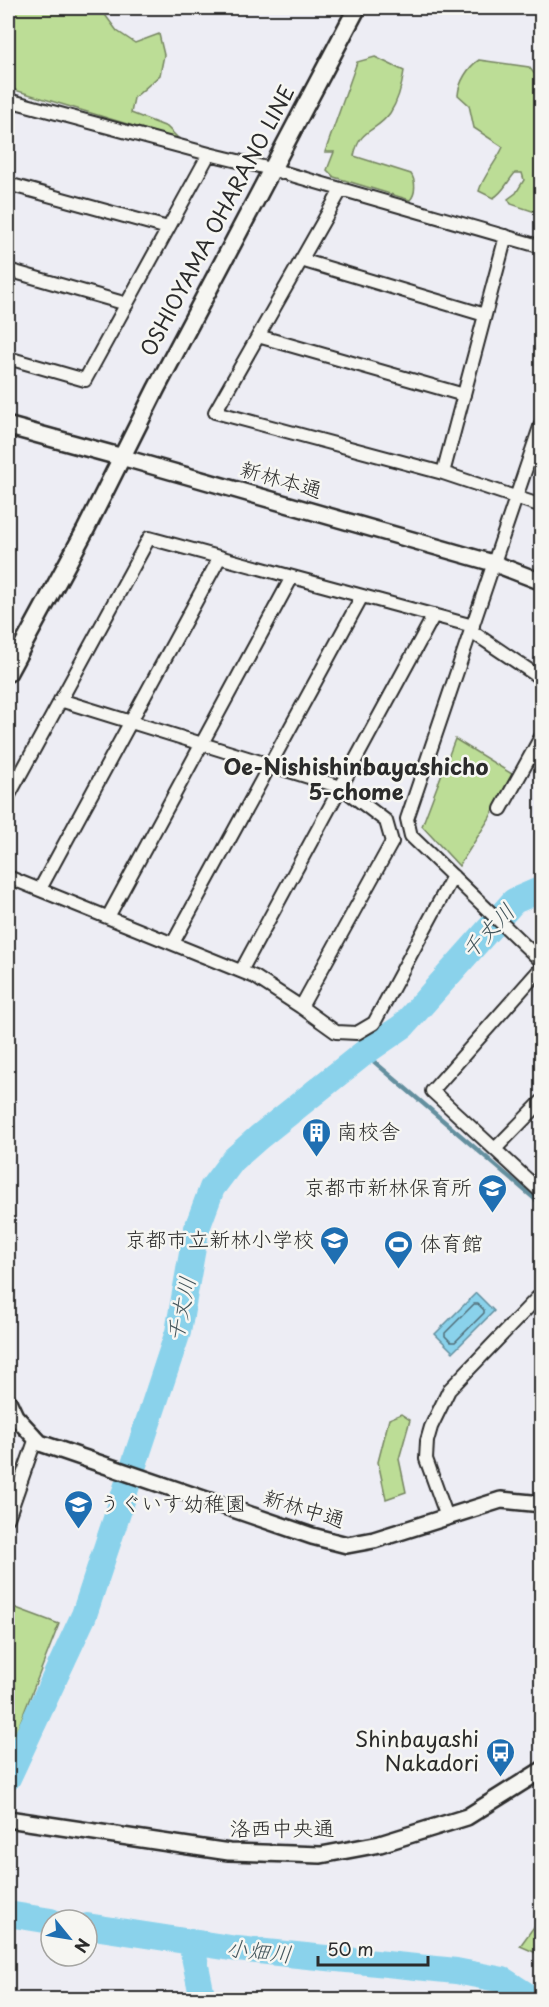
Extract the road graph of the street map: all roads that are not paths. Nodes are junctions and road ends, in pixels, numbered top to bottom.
1 (357, 8) edge
2 (8, 99) edge
3 (209, 154) junction
4 (270, 169) junction
5 (8, 184) edge
6 (341, 190) junction
7 (168, 228) junction
8 (507, 236) junction
9 (542, 247) edge
10 (301, 260) junction
11 (8, 270) edge
12 (127, 304) junction
13 (485, 315) junction
14 (258, 336) junction
15 (8, 358) edge
16 (464, 395) junction
17 (542, 420) edge
18 (8, 426) edge
19 (121, 457) junction
20 (443, 473) junction
21 (515, 497) junction
22 (542, 506) edge
23 (220, 557) junction
24 (493, 563) junction
25 (292, 577) junction
26 (542, 582) edge
27 (362, 596) junction
28 (434, 615) junction
29 (472, 628) junction
30 (8, 673) edge
31 (542, 679) edge
32 (60, 700) junction
33 (130, 723) junction
34 (542, 735) edge
35 (201, 744) junction
36 (270, 765) junction
37 (341, 787) junction
38 (8, 797) edge
39 (501, 809) dead end
40 (453, 876) junction
41 (8, 877) edge
42 (40, 889) junction
43 (108, 916) junction
44 (173, 944) junction
45 (542, 962) edge
46 (542, 968) edge
47 (241, 971) junction
48 (301, 1006) junction
49 (542, 1101) edge
50 (495, 1149) junction
51 (542, 1193) edge
52 (542, 1293) edge
53 (8, 1401) edge
54 (36, 1438) junction
55 (542, 1504) edge
56 (447, 1517) junction
57 (8, 1518) edge
58 (542, 1770) edge
59 (9, 1819) edge

1 - 4 main road, OSHIOYAMA OHARANO LINE
2 - 3 street
3 - 4 street
3 - 7 street
4 - 6 street
4 - 19 main road, OSHIOYAMA OHARANO LINE
5 - 7 street
6 - 8 street
6 - 10 street
7 - 12 street
8 - 9 street
8 - 13 street
10 - 13 street
10 - 14 street
11 - 12 street
12 - 15 street
13 - 16 street
14 - 16 street
14 - 20 street
16 - 20 street
17 - 21 street
18 - 19 main road, 新林本通
19 - 24 street, 新林本通
19 - 30 main road, OSHIOYAMA OHARANO LINE
20 - 21 street
21 - 22 street
21 - 24 street
23 - 25 street
23 - 32 street
23 - 33 street
24 - 26 street, 新林本通
24 - 29 street
25 - 27 street
25 - 35 street
27 - 28 street
27 - 36 street
28 - 29 street
28 - 37 street
29 - 31 street
29 - 40 street
32 - 33 street
32 - 38 street
33 - 35 street
33 - 42 street
34 - 39 street
35 - 36 street
35 - 43 street
36 - 37 street
36 - 44 street
37 - 47 street
37 - 48 street
40 - 45 street
40 - 48 street
41 - 42 street
42 - 43 street
43 - 44 street
44 - 47 street
46 - 50 street
47 - 48 street
49 - 50 street
50 - 51 street
52 - 56 street
53 - 54 street, 新林中通
54 - 56 street, 新林中通
54 - 57 street
55 - 56 street, 新林中通
58 - 59 street, 洛西中央通

